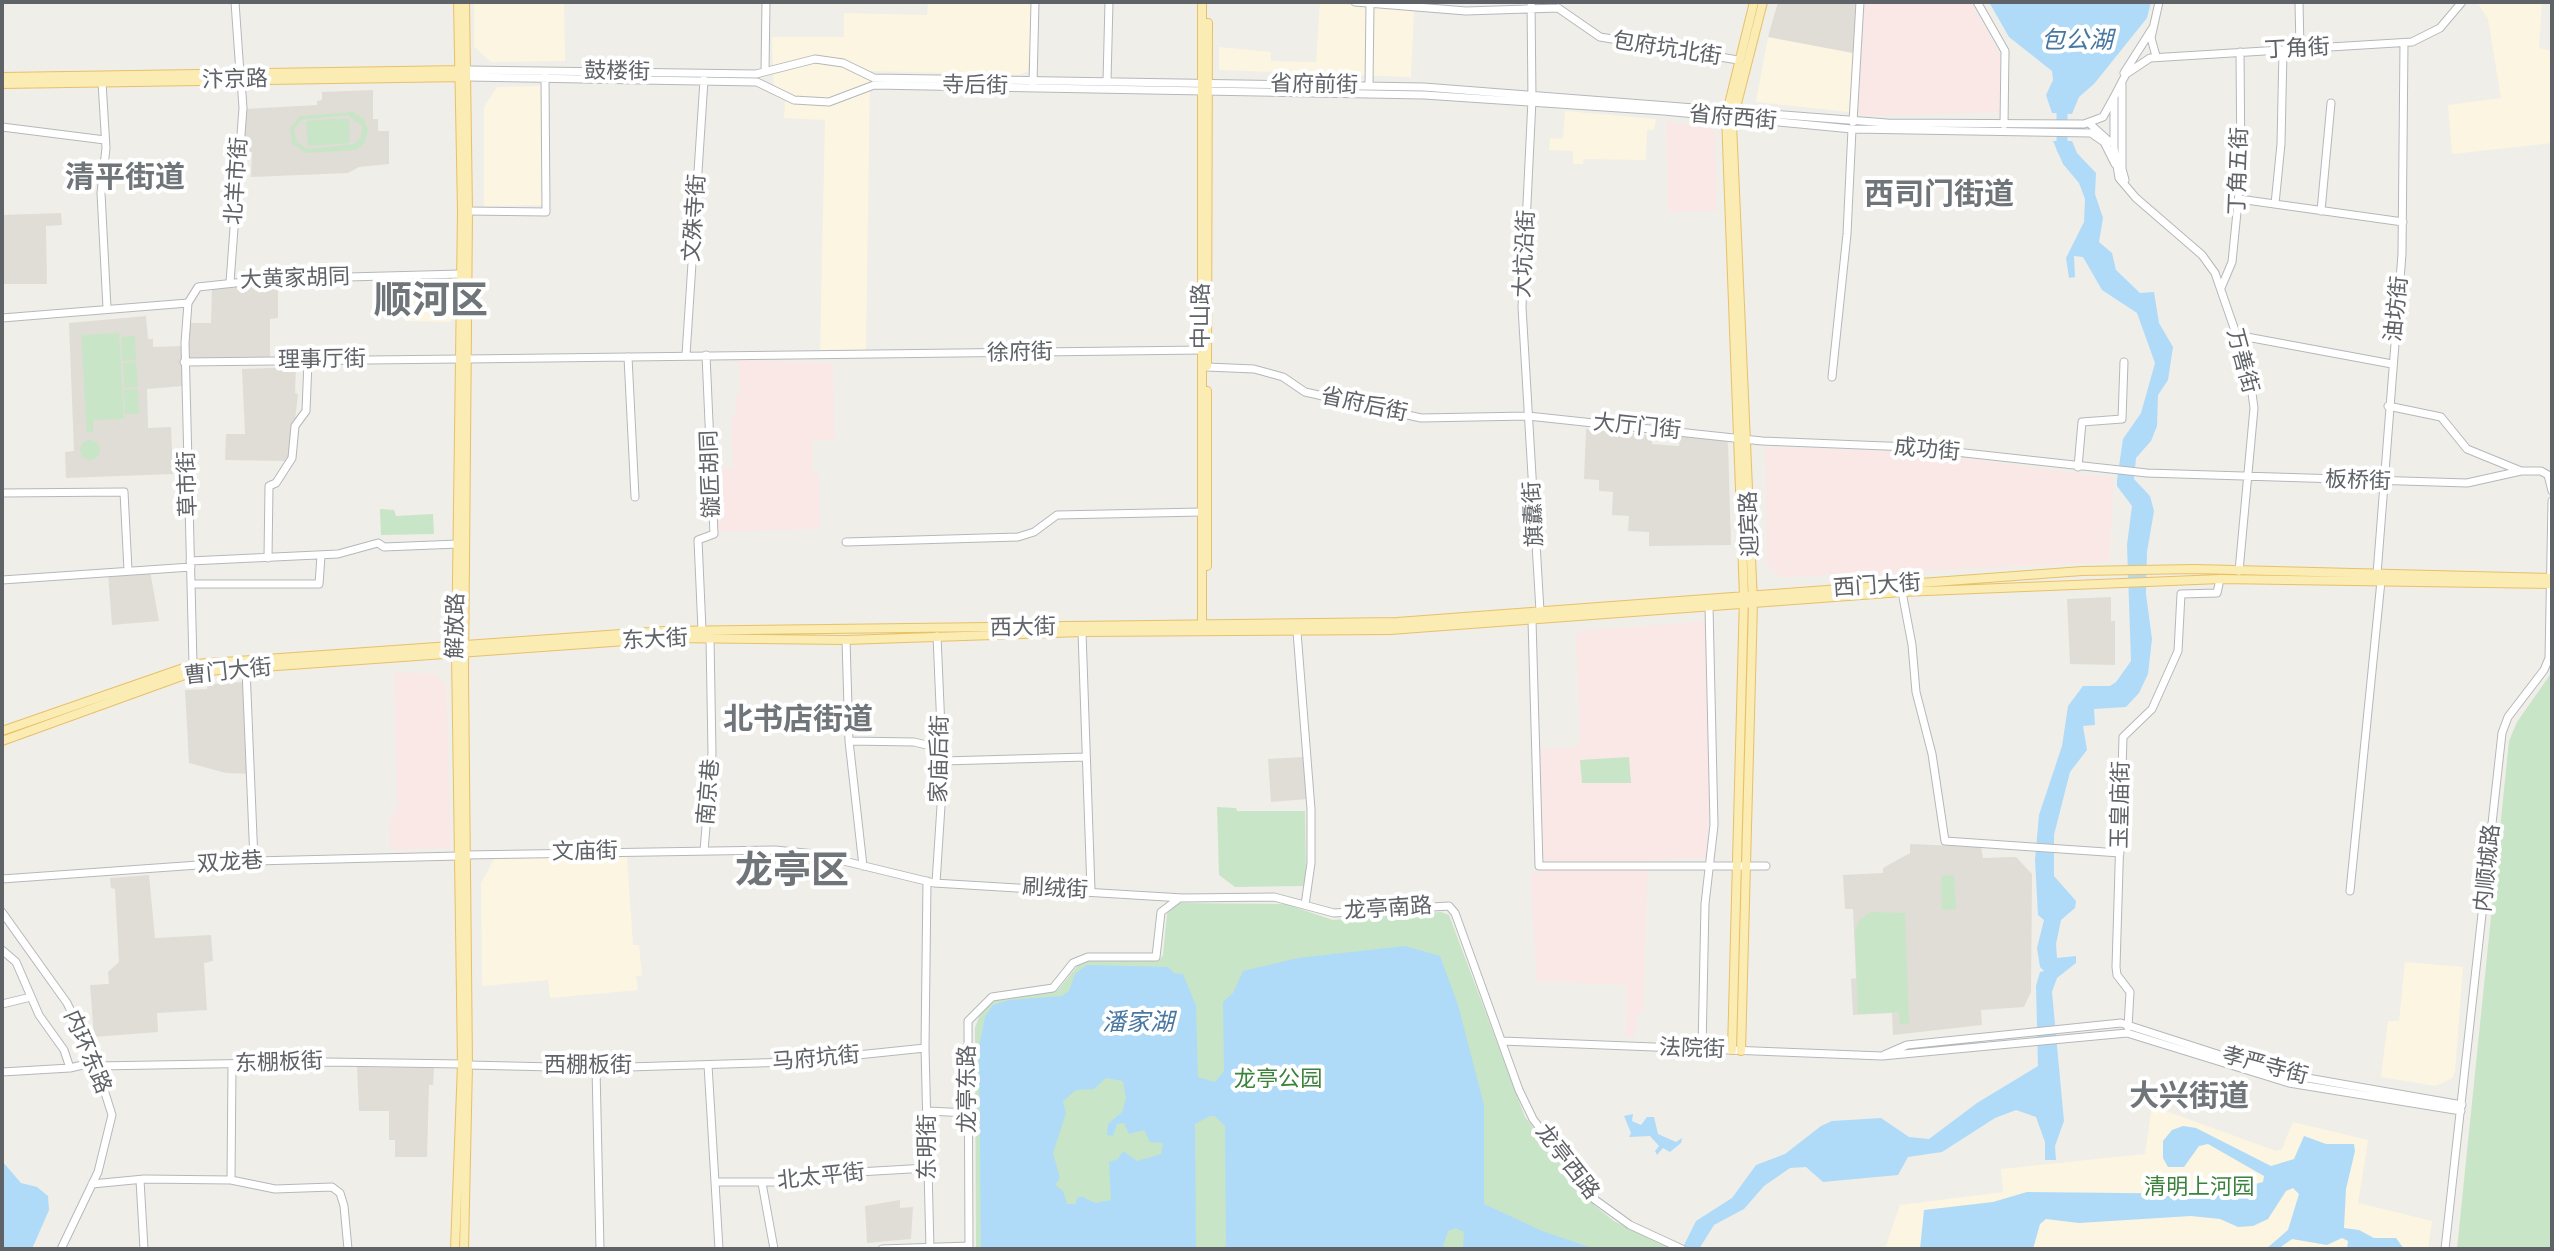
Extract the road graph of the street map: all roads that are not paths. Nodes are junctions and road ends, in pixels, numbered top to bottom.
1 (235, 2) edge
2 (458, 2) edge
3 (465, 2) edge
4 (766, 2) edge
5 (1035, 2) edge
6 (1109, 2) edge
7 (1205, 2) edge
8 (1355, 2) edge
9 (1566, 2) edge
10 (1754, 2) edge
11 (1763, 2) edge
12 (1860, 2) edge
13 (1977, 2) edge
14 (2159, 2) edge
15 (2299, 2) edge
16 (2462, 2) edge
17 (1370, 3) edge
18 (1531, 5) edge
19 (1558, 8) junction
20 (2152, 29) junction
21 (2404, 43) junction
22 (2300, 49) junction
23 (2283, 50) junction
24 (2240, 52) junction
25 (2156, 56) junction
26 (1738, 60) junction
27 (765, 71) junction
28 (464, 74) junction
29 (240, 76) junction
30 (2, 77) edge
31 (545, 77) junction
32 (2123, 78) junction
33 (704, 80) junction
34 (750, 81) joint
35 (1107, 81) junction
36 (102, 82) junction
37 (1033, 83) junction
38 (2, 84) edge
39 (1369, 86) junction
40 (1206, 87) junction
41 (1424, 91) junction
42 (2117, 96) junction
43 (1532, 97) junction
44 (2331, 103) dead end
45 (2113, 112) junction
46 (1730, 113) junction
47 (1852, 125) junction
48 (2, 127) edge
49 (2089, 127) junction
50 (2004, 128) junction
51 (105, 140) junction
52 (2114, 148) junction
53 (2119, 167) junction
54 (2239, 199) junction
55 (2275, 204) junction
56 (468, 211) junction
57 (2321, 211) junction
58 (2403, 222) junction
59 (461, 274) junction
60 (230, 282) junction
61 (2221, 288) junction
62 (188, 303) junction
63 (107, 308) junction
64 (2, 318) edge
65 (2236, 335) junction
66 (1202, 350) junction
67 (686, 355) junction
68 (706, 355) junction
69 (628, 357) junction
70 (463, 359) junction
71 (308, 361) junction
72 (184, 362) junction
73 (2124, 362) dead end
74 (2392, 364) junction
75 (1207, 367) junction
76 (1832, 377) dead end
77 (2388, 406) junction
78 (1528, 416) junction
79 (1743, 439) junction
80 (2078, 467) junction
81 (2521, 471) junction
82 (2147, 473) joint
83 (2248, 477) junction
84 (2384, 482) junction
85 (2552, 491) edge
86 (2, 493) edge
87 (635, 497) dead end
88 (2552, 501) edge
89 (1201, 512) junction
90 (846, 542) dead end
91 (458, 544) junction
92 (321, 556) junction
93 (268, 558) junction
94 (190, 564) junction
95 (128, 570) junction
96 (2239, 571) junction
97 (2379, 577) junction
98 (2220, 579) junction
99 (2, 580) edge
100 (2551, 581) edge
101 (191, 584) junction
102 (1902, 592) junction
103 (1748, 599) junction
104 (1709, 607) junction
105 (1540, 611) junction
106 (1532, 620) junction
107 (1205, 627) junction
108 (702, 630) junction
109 (1082, 632) junction
110 (1297, 632) junction
111 (845, 636) junction
112 (937, 636) junction
113 (710, 638) junction
114 (460, 650) junction
115 (193, 664) junction
116 (246, 669) junction
117 (2, 731) edge
118 (2, 741) edge
119 (849, 741) junction
120 (943, 749) junction
121 (1086, 757) junction
122 (943, 761) junction
123 (704, 851) junction
124 (2120, 853) junction
125 (462, 855) junction
126 (254, 861) junction
127 (863, 866) junction
128 (1766, 866) dead end
129 (1742, 867) junction
130 (1710, 868) junction
131 (2, 879) edge
132 (927, 881) junction
133 (936, 883) junction
134 (1091, 890) junction
135 (2350, 891) dead end
136 (1143, 895) junction
137 (1183, 898) junction
138 (1305, 905) junction
139 (2, 912) edge
140 (1159, 918) junction
141 (3, 953) edge
142 (31, 997) junction
143 (2, 1004) edge
144 (2070, 1027) joint
145 (2128, 1029) junction
146 (2070, 1038) joint
147 (1502, 1041) junction
148 (925, 1048) junction
149 (1702, 1049) junction
150 (1736, 1050) junction
151 (1882, 1056) junction
152 (96, 1064) junction
153 (465, 1064) junction
154 (232, 1065) junction
155 (708, 1065) junction
156 (70, 1068) junction
157 (596, 1068) junction
158 (2, 1072) edge
159 (2462, 1108) junction
160 (928, 1111) junction
161 (968, 1113) junction
162 (927, 1168) junction
163 (140, 1180) junction
164 (231, 1180) junction
165 (716, 1182) junction
166 (762, 1183) junction
167 (92, 1184) junction
168 (930, 1247) edge
169 (1678, 1247) edge
170 (969, 1248) edge
171 (61, 1249) edge
172 (144, 1249) edge
173 (348, 1249) edge
174 (455, 1249) edge
175 (464, 1249) edge
176 (600, 1249) edge
177 (719, 1249) edge
178 (774, 1249) edge
179 (882, 1249) edge
180 (2445, 1249) edge

1 - 29 street, 北羊市街
2 - 28 main road, 解放路
3 - 28 main road, 解放路
4 - 27 street
5 - 37 street
6 - 35 street
7 - 40 main road, 中山路
8 - 17 street
9 - 19 street
10 - 26 main road, 迎宾路
11 - 46 main road, 迎宾路
12 - 47 street
13 - 50 street
14 - 20 street
15 - 22 street
16 - 21 street, 丁角街
17 - 18 street
17 - 39 street
18 - 19 street
18 - 43 street, 大坑沿街
19 - 26 street, 包府坑北街
20 - 25 street
20 - 32 street
21 - 22 street, 丁角街
21 - 58 street, 油坊街
22 - 23 street, 丁角街
23 - 24 street, 丁角街
23 - 55 street
24 - 25 street, 丁角街
24 - 54 street, 丁角五街
25 - 32 street
26 - 46 main road, 迎宾路
27 - 28 street, 鼓楼街
27 - 37 street, 寺后街
28 - 29 main road, 汴京路
28 - 31 street, 鼓楼街
28 - 56 main road, 解放路
28 - 59 main road, 解放路
29 - 30 main road, 汴京路
29 - 36 main road, 汴京路
29 - 60 street, 北羊市街
31 - 33 street, 鼓楼街
31 - 56 street
32 - 42 street, 万善街
33 - 34 street, 鼓楼街
33 - 67 street, 文殊寺街
34 - 37 street, 寺后街
35 - 37 street, 寺后街
35 - 40 street, 寺后街
36 - 38 main road, 汴京路
36 - 51 street
37 - 40 street, 寺后街
39 - 40 street, 省府前街
39 - 41 street, 省府前街
40 - 41 street, 省府前街
40 - 66 main road, 中山路
40 - 75 main road, 中山路
41 - 43 street, 省府西街
42 - 45 street
42 - 49 street
42 - 53 street, 万善街
43 - 46 street, 省府西街
43 - 78 street, 大坑沿街
44 - 57 street
45 - 49 street
45 - 52 street
46 - 47 street, 省府西街
46 - 79 main road, 迎宾路
47 - 50 street, 省府西街
47 - 76 street
48 - 51 street
49 - 50 street, 省府西街
49 - 52 street
49 - 53 street
51 - 63 street
52 - 53 street
53 - 61 street, 万善街
54 - 55 street
54 - 61 street, 丁角五街
55 - 57 street
56 - 70 main road, 解放路
57 - 58 street
58 - 74 street, 油坊街
59 - 60 street, 大黄家胡同
59 - 70 main road, 解放路
60 - 62 street, 大黄家胡同
61 - 65 street, 万善街
62 - 63 street
62 - 72 street, 草市街
63 - 64 street
65 - 74 street
65 - 83 street, 万善街
66 - 68 street, 徐府街
66 - 89 main road, 中山路
67 - 68 street, 徐府街
67 - 69 street, 徐府街
68 - 108 street, 镟匠胡同
69 - 70 street, 理事厅街
69 - 87 street
70 - 71 street, 理事厅街
70 - 91 main road, 解放路
70 - 114 main road, 解放路
71 - 72 street, 理事厅街
71 - 93 street
72 - 94 street, 草市街
73 - 80 street
74 - 77 street, 油坊街
75 - 78 street, 省府后街
75 - 107 main road, 中山路
77 - 81 street
77 - 84 street, 油坊街
78 - 79 street, 大厅门街
78 - 105 street, 旗纛街
79 - 80 street, 成功街
79 - 103 main road, 迎宾路
80 - 82 street, 成功街
81 - 84 street, 板桥街
81 - 85 street
82 - 83 street, 板桥街
83 - 84 street, 板桥街
83 - 96 street, 万善街
84 - 97 street, 油坊街
86 - 95 street
88 - 100 street, 内顺城路
89 - 90 street
89 - 107 main road, 中山路
91 - 92 street
91 - 114 main road, 解放路
92 - 93 street
92 - 101 street
93 - 94 street
94 - 95 street
94 - 101 street, 草市街
95 - 99 street
96 - 97 main road, 西门大街
96 - 103 main road, 西门大街
97 - 98 main road, 西门大街
97 - 100 main road, 西门大街
97 - 135 street, 油坊街
98 - 102 main road, 西门大街
98 - 124 street, 玉皇庙街
100 - 159 street, 内顺城路
101 - 115 street, 草市街
102 - 103 main road, 西门大街
102 - 124 street
103 - 104 main road, 西门大街
103 - 105 main road, 西门大街
103 - 129 main road, 迎宾路
104 - 106 main road, 西门大街
104 - 130 street
105 - 107 main road, 西门大街
106 - 110 main road, 西门大街
106 - 130 street
107 - 109 main road, 西大街
107 - 110 main road, 西门大街
107 - 111 main road, 西大街
108 - 111 main road, 东大街
108 - 114 main road, 东大街
109 - 112 main road, 西大街
109 - 121 street
110 - 138 street
111 - 112 main road, 西大街
111 - 113 main road, 东大街
111 - 119 street
112 - 120 street, 家庙后街
113 - 114 main road, 东大街
113 - 123 street, 南京巷
114 - 115 main road, 曹门大街
114 - 116 main road, 曹门大街
114 - 125 main road, 解放路
115 - 117 main road, 曹门大街
116 - 118 main road, 曹门大街
116 - 126 street
119 - 120 street
119 - 127 street
120 - 122 street, 家庙后街
121 - 122 street
121 - 134 street
122 - 133 street, 家庙后街
123 - 125 street, 文庙街
123 - 127 street, 文庙街
124 - 145 street, 玉皇庙街
125 - 126 street, 双龙巷
125 - 153 main road, 解放路
126 - 131 street, 双龙巷
127 - 132 street, 刷绒街
128 - 129 street
129 - 130 street
129 - 150 main road, 迎宾路
130 - 149 street
132 - 133 street, 刷绒街
132 - 148 street, 东明街
133 - 134 street, 刷绒街
134 - 136 street, 刷绒街
136 - 137 street, 刷绒街
136 - 140 street
137 - 138 street, 龙亭南路
137 - 140 street
138 - 147 street, 龙亭南路
139 - 152 street, 内环东路
140 - 161 street, 龙亭东路
141 - 142 street
142 - 143 street
142 - 156 street
144 - 145 street, 孝严寺街
144 - 151 street, 法院街
145 - 146 street, 孝严寺街
145 - 159 street, 孝严寺街
146 - 151 street, 法院街
147 - 149 street, 法院街
147 - 169 street, 龙亭西路
148 - 155 street, 马府坑街
148 - 160 street, 东明街
149 - 150 street, 法院街
150 - 151 street, 法院街
152 - 154 street, 东棚板街
152 - 156 street, 东棚板街
152 - 167 street, 内环东路
153 - 154 street, 东棚板街
153 - 157 street, 西棚板街
153 - 174 main road, 解放路
153 - 175 main road, 解放路
154 - 164 street
155 - 157 street, 西棚板街
155 - 165 street
156 - 158 street, 东棚板街
157 - 176 street
159 - 180 street, 内顺城路
160 - 161 street
160 - 162 street, 东明街
161 - 170 street, 龙亭东路
162 - 166 street, 北太平街
162 - 168 street, 东明街
163 - 164 street
163 - 167 street
163 - 172 street
164 - 173 street
165 - 166 street, 北太平街
165 - 177 street
166 - 178 street
167 - 171 street, 内环东路
168 - 170 street
168 - 179 street

